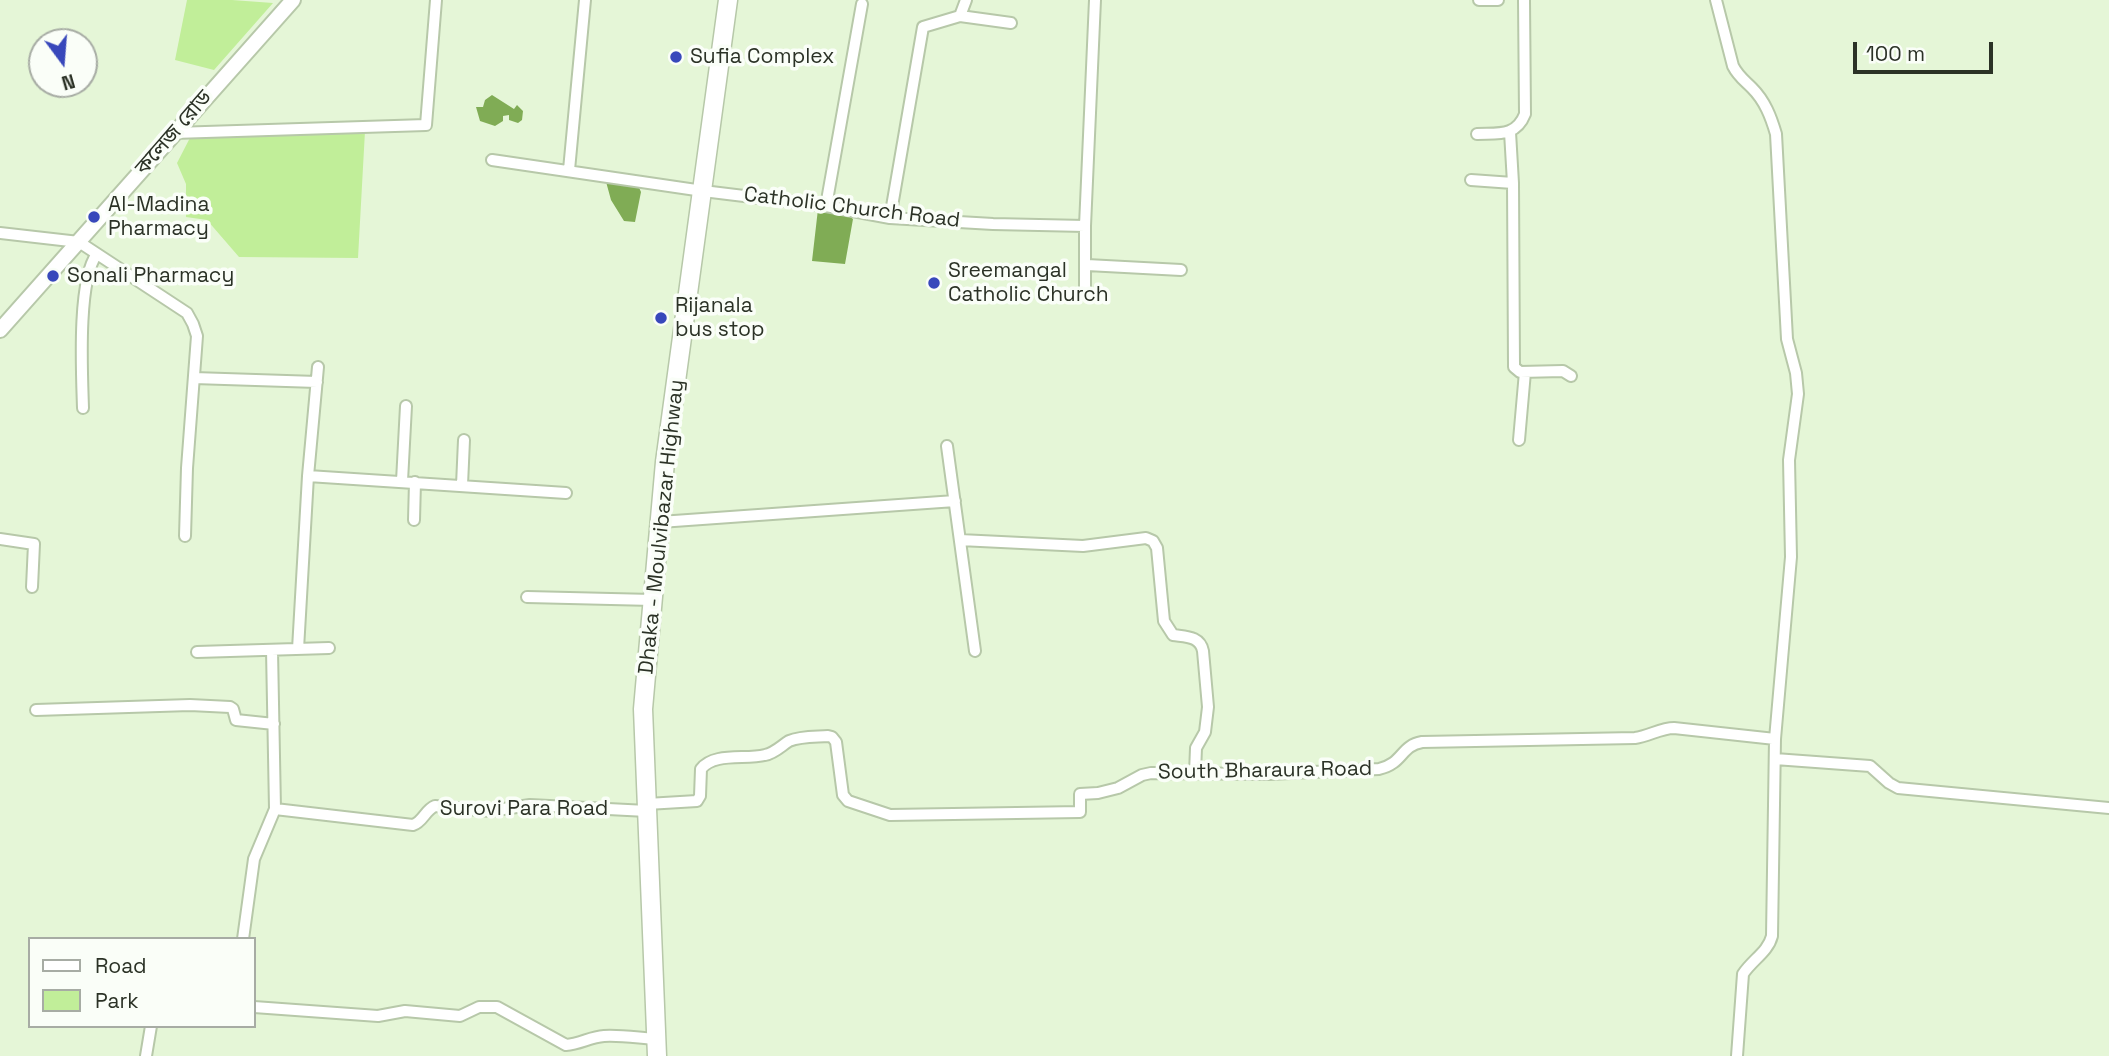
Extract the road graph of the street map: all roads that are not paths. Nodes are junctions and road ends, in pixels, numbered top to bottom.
1 (293, 0) edge
2 (436, 0) edge
3 (586, 0) edge
4 (728, 0) edge
5 (966, 0) edge
6 (1095, 0) edge
7 (1479, 0) edge
8 (1498, 0) edge
9 (1524, 0) edge
10 (1716, 0) edge
11 (862, 4) dead end
12 (960, 16) junction
13 (1011, 23) dead end
14 (1510, 132) junction
15 (174, 133) junction
16 (1477, 134) dead end
17 (492, 160) dead end
18 (569, 170) junction
19 (1471, 180) dead end
20 (1513, 183) junction
21 (703, 191) junction
22 (826, 206) junction
23 (890, 218) junction
24 (1084, 226) junction
25 (0, 233) edge
26 (79, 242) junction
27 (97, 254) junction
28 (1087, 265) junction
29 (1181, 270) dead end
30 (1085, 289) dead end
31 (0, 330) edge
32 (318, 367) dead end
33 (1525, 372) junction
34 (1571, 376) dead end
35 (194, 378) junction
36 (317, 382) junction
37 (405, 406) dead end
38 (83, 408) dead end
39 (464, 440) dead end
40 (1519, 440) dead end
41 (947, 446) dead end
42 (308, 477) junction
43 (402, 481) junction
44 (415, 482) junction
45 (461, 485) junction
46 (566, 493) dead end
47 (955, 501) junction
48 (414, 520) dead end
49 (660, 522) junction
50 (185, 536) dead end
51 (0, 539) edge
52 (960, 540) junction
53 (32, 587) dead end
54 (527, 597) dead end
55 (653, 600) junction
56 (329, 648) dead end
57 (272, 649) junction
58 (298, 649) junction
59 (975, 651) dead end
60 (197, 652) dead end
61 (36, 710) dead end
62 (274, 724) junction
63 (1775, 739) junction
64 (1775, 759) junction
65 (1195, 773) junction
66 (647, 807) junction
67 (2109, 808) edge
68 (275, 809) junction
69 (243, 937) edge
70 (256, 1007) edge
71 (151, 1028) edge
72 (656, 1047) edge
73 (146, 1056) edge
74 (1737, 1056) edge

1 - 15 main road, কলেজ রোড
2 - 15 street
3 - 18 street
4 - 21 highway, Dhaka - Moulvibazar Highway
5 - 12 street
6 - 24 street
7 - 8 street
9 - 14 street
10 - 63 street
11 - 22 street
12 - 13 street
12 - 23 street
14 - 16 street
14 - 20 street
15 - 26 main road, কলেজ রোড
17 - 18 street, Catholic Church Road
18 - 21 street, Catholic Church Road
19 - 20 street
20 - 33 street
21 - 22 street, Catholic Church Road
21 - 49 highway, Dhaka - Moulvibazar Highway
22 - 23 street, Catholic Church Road
23 - 24 street, Catholic Church Road
24 - 28 street
25 - 26 street
26 - 27 street
26 - 31 main road, কলেজ রোড
27 - 35 street
27 - 38 street
28 - 29 street
28 - 30 street
32 - 36 street
33 - 34 street
33 - 40 street
35 - 36 street
35 - 50 street
36 - 42 street
37 - 43 street
39 - 45 street
41 - 47 street
42 - 43 street
42 - 58 street
43 - 44 street
44 - 45 street
44 - 48 street
45 - 46 street
47 - 49 street
47 - 52 street
49 - 55 highway, Dhaka - Moulvibazar Highway
51 - 53 street
52 - 59 street
52 - 65 street
54 - 55 street
55 - 66 highway, Dhaka - Moulvibazar Highway
56 - 58 street
57 - 58 street
57 - 60 street
57 - 62 street
61 - 62 street
62 - 68 street
63 - 64 street
63 - 65 street, South Bharaura Road
64 - 67 street
64 - 74 street
65 - 66 street, South Bharaura Road
66 - 68 street, Surovi Para Road
66 - 72 highway, Dhaka - Moulvibazar Highway
68 - 69 street
70 - 72 street
71 - 73 street

